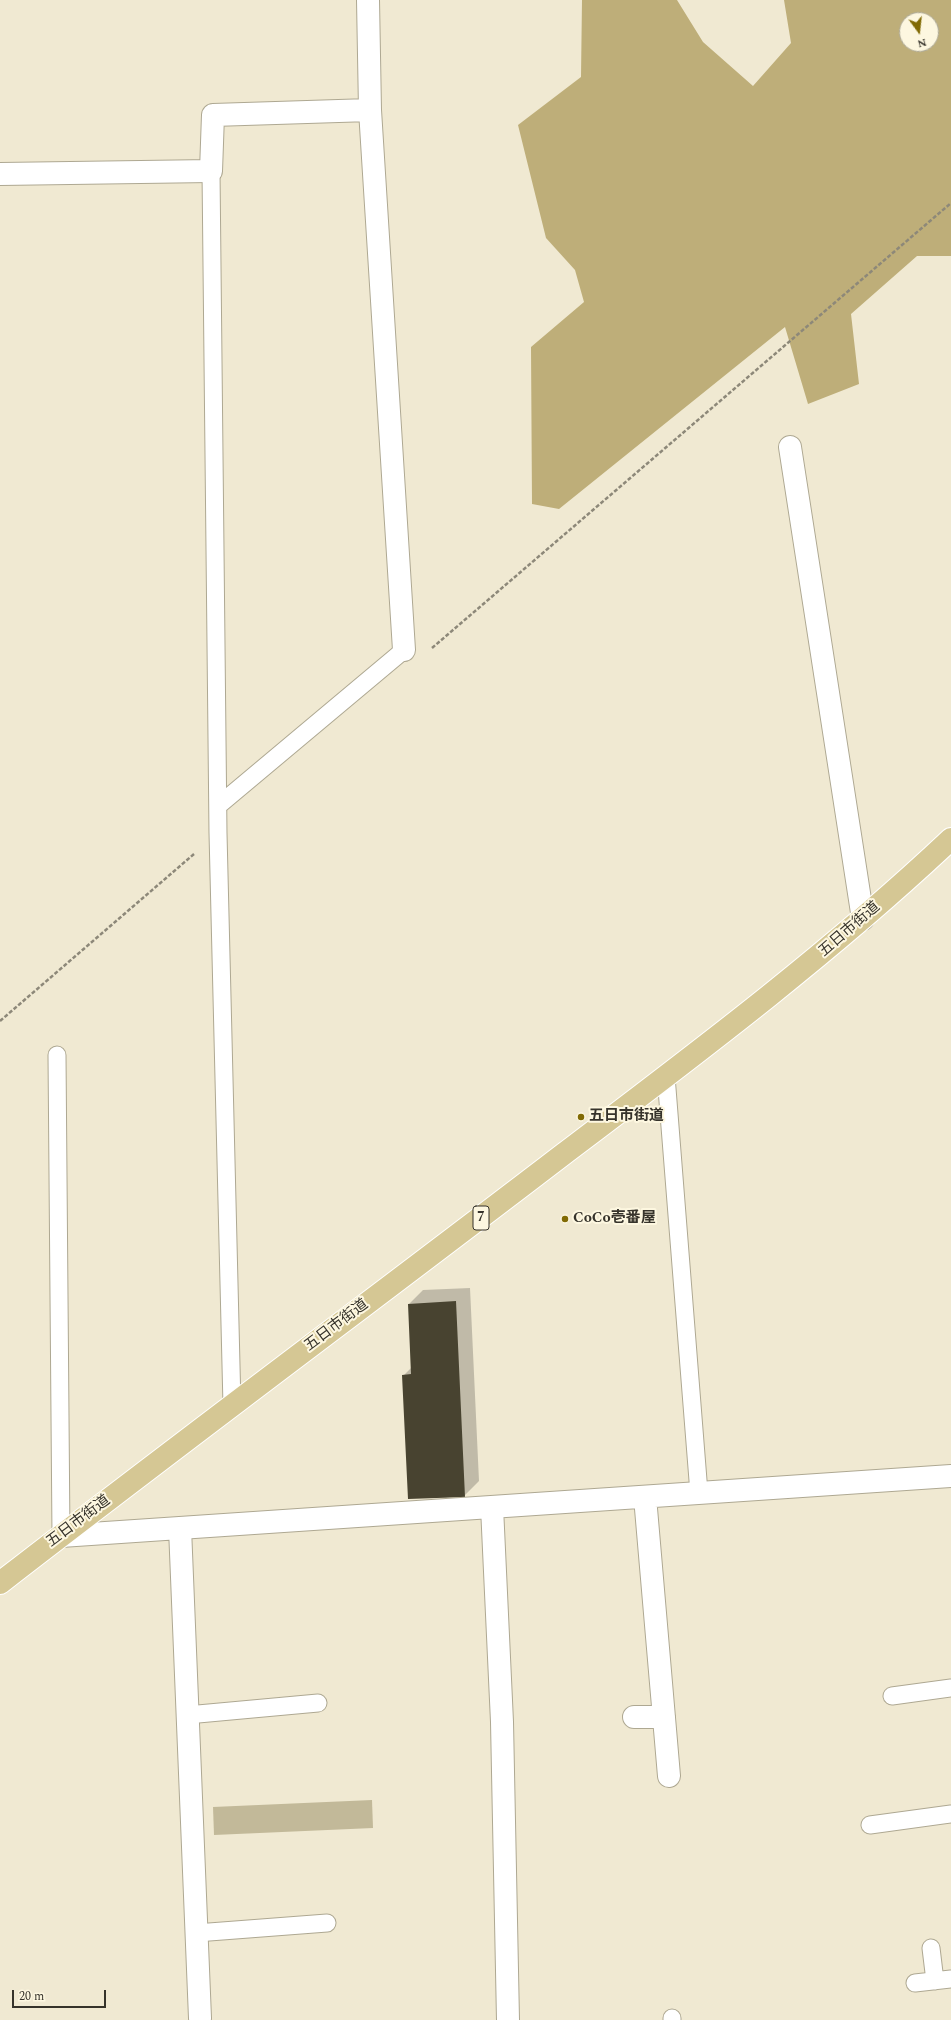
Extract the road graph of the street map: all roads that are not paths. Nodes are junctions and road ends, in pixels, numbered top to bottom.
1 (368, 0) edge
2 (370, 110) junction
3 (211, 171) junction
4 (0, 174) edge
5 (790, 447) dead end
6 (404, 650) joint
7 (219, 805) junction
8 (951, 839) edge
9 (863, 919) junction
10 (57, 1055) dead end
11 (666, 1076) junction
12 (232, 1406) junction
13 (951, 1476) edge
14 (699, 1493) junction
15 (645, 1497) junction
16 (492, 1507) junction
17 (180, 1528) junction
18 (61, 1536) junction
19 (0, 1583) edge
20 (951, 1688) edge
21 (892, 1696) dead end
22 (318, 1703) dead end
23 (187, 1715) junction
24 (634, 1717) dead end
25 (664, 1717) junction
26 (669, 1776) dead end
27 (951, 1814) edge
28 (870, 1825) dead end
29 (327, 1923) dead end
30 (196, 1933) junction
31 (931, 1948) dead end
32 (943, 1980) edge
33 (915, 1983) dead end
34 (200, 2018) dead end
35 (508, 2020) edge

1 - 2 street
2 - 3 street
2 - 6 street
3 - 4 street
3 - 7 lane
5 - 9 street
6 - 7 lane
7 - 12 lane
8 - 9 main road, 五日市街道 / 7
9 - 11 main road, 五日市街道 / 7
10 - 18 lane
11 - 12 main road, 五日市街道 / 7
11 - 14 lane
12 - 18 main road, 五日市街道 / 7
13 - 14 street
14 - 15 street
15 - 16 street
15 - 25 street
16 - 17 street
16 - 35 street
17 - 18 street
17 - 23 street
18 - 19 main road, 五日市街道 / 7
20 - 21 lane
22 - 23 lane
23 - 30 street
24 - 25 street
25 - 26 street
27 - 28 lane
29 - 30 lane
30 - 34 street
31 - 32 lane
32 - 33 lane

